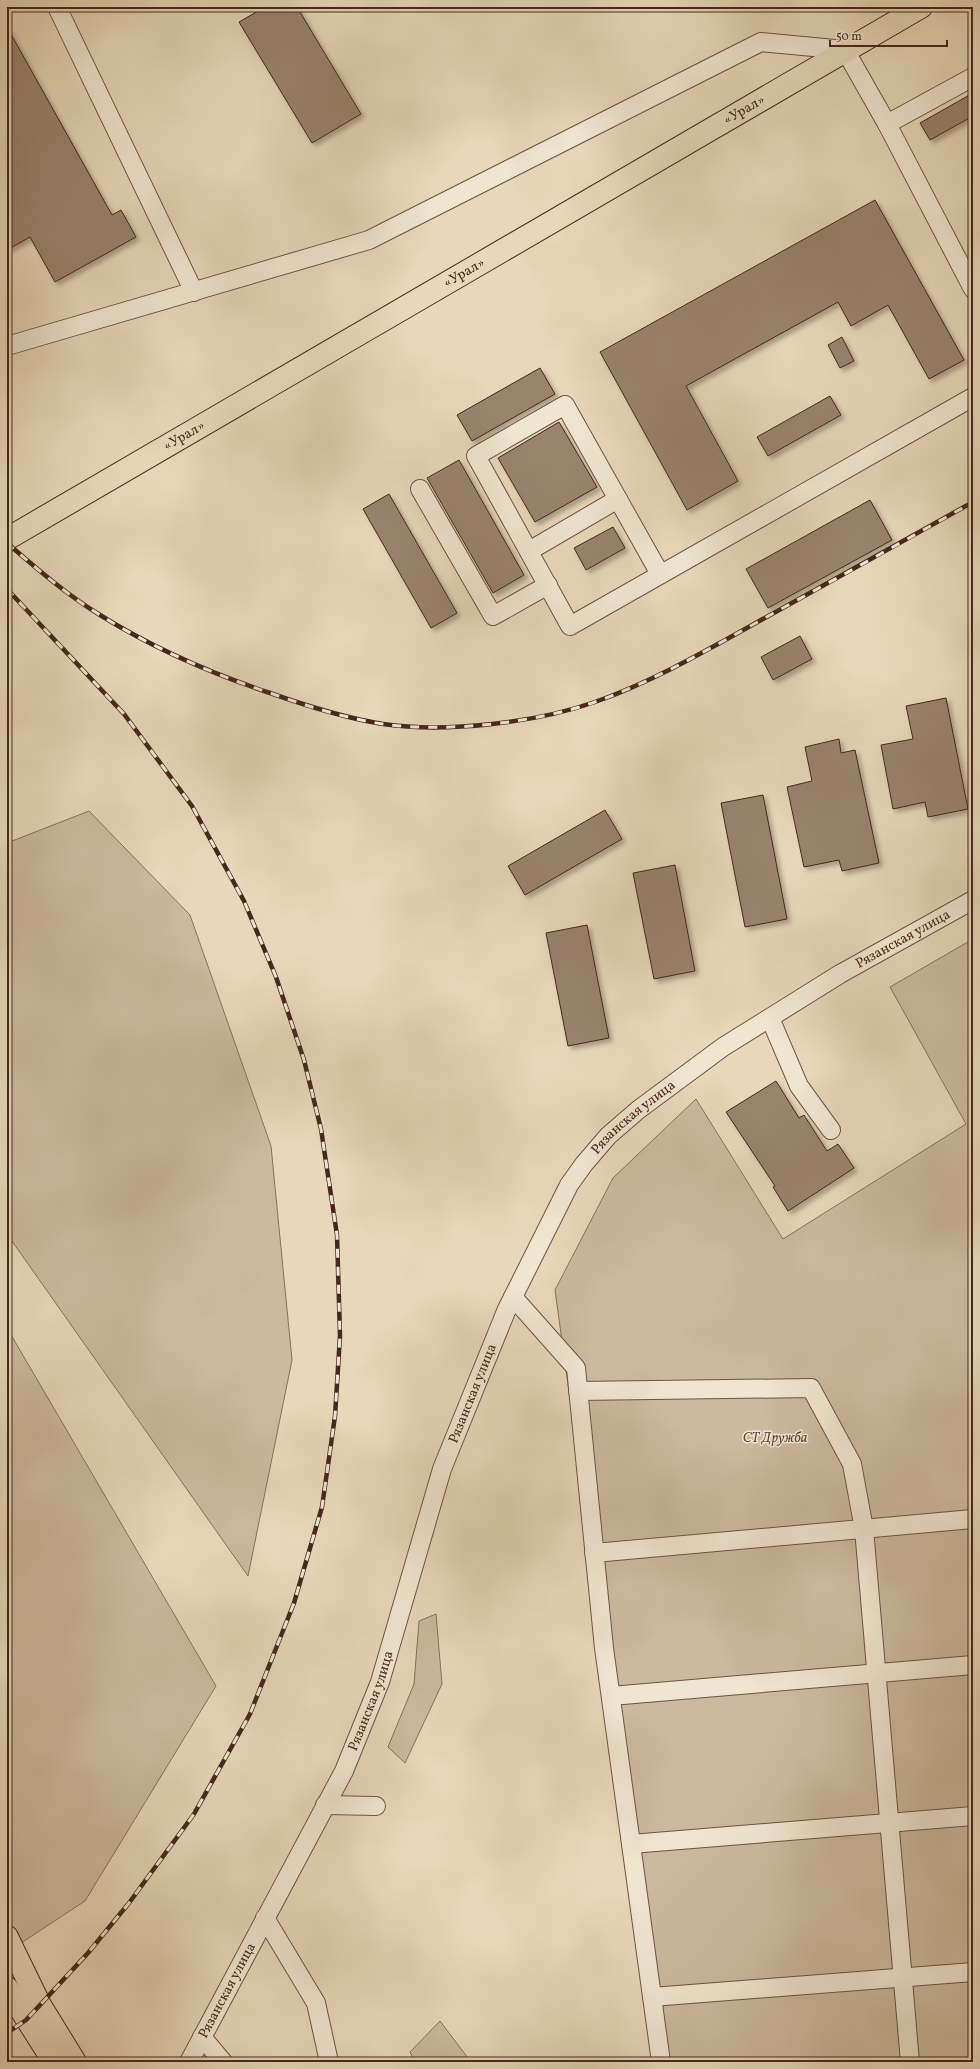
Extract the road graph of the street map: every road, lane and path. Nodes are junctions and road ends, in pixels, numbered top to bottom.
1 (57, 7) edge
2 (921, 7) edge
3 (845, 50) junction
4 (973, 77) edge
5 (887, 124) junction
6 (973, 289) edge
7 (194, 292) junction
8 (7, 346) edge
9 (973, 397) edge
10 (420, 489) dead end
11 (618, 499) junction
12 (7, 539) edge
13 (529, 551) junction
14 (660, 574) junction
15 (548, 585) junction
16 (973, 900) edge
17 (770, 1018) junction
18 (831, 1130) dead end
19 (513, 1297) junction
20 (578, 1391) junction
21 (973, 1519) edge
22 (864, 1529) junction
23 (594, 1553) junction
24 (973, 1665) edge
25 (875, 1674) junction
26 (611, 1696) junction
27 (325, 1805) junction
28 (376, 1806) dead end
29 (973, 1816) edge
30 (888, 1823) junction
31 (631, 1844) junction
32 (265, 1918) junction
33 (7, 1938) edge
34 (973, 1972) edge
35 (901, 1978) junction
36 (7, 1988) edge
37 (652, 1997) junction
38 (202, 2037) junction
39 (54, 2062) edge
40 (75, 2062) edge
41 (189, 2062) edge
42 (223, 2062) edge
43 (329, 2062) edge
44 (661, 2062) edge
45 (910, 2062) edge

1 - 7 street
2 - 3 main road, «Урал»
3 - 5 street
3 - 7 street
3 - 12 main road, «Урал»
4 - 5 street
5 - 6 street
7 - 8 street
9 - 14 street
10 - 15 street
11 - 13 street
11 - 13 street
11 - 14 street
13 - 15 street
14 - 15 street
16 - 17 street, Рязанская улица
17 - 18 street
17 - 19 street, Рязанская улица
19 - 20 street
19 - 27 street, Рязанская улица
20 - 22 street
20 - 23 street
21 - 22 street
22 - 23 street
22 - 25 street
23 - 26 street
24 - 25 street
25 - 26 street
25 - 30 street
26 - 31 street
27 - 28 street
27 - 32 street, Рязанская улица
29 - 30 street
30 - 31 street
30 - 35 street
31 - 37 street
32 - 38 street, Рязанская улица
32 - 43 street
33 - 40 main road
34 - 35 street
35 - 37 street
35 - 45 street
36 - 39 main road
37 - 44 street
38 - 41 street, Рязанская улица
38 - 42 street

